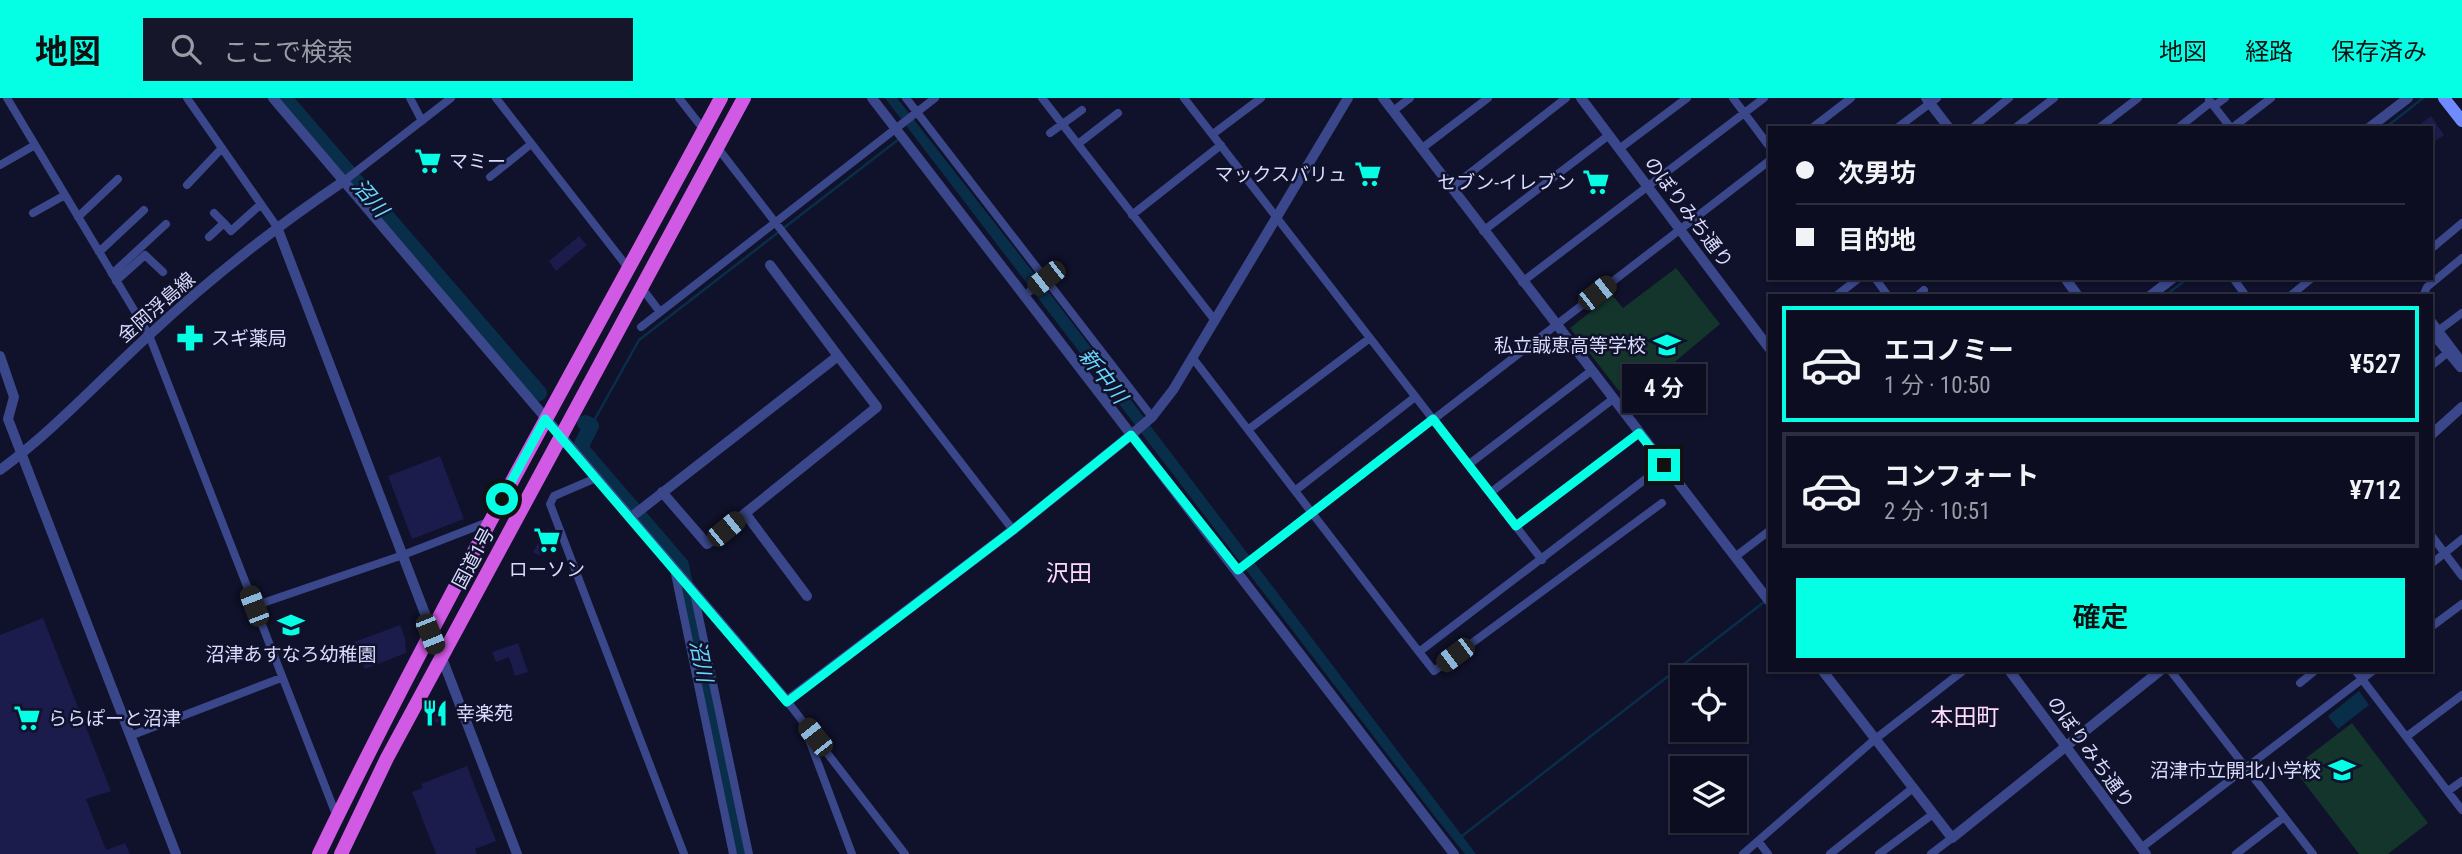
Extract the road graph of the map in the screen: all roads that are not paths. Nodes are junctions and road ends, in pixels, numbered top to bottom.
1 (7, 98) edge
2 (187, 98) edge
3 (273, 98) edge
4 (410, 98) edge
5 (452, 98) edge
6 (496, 98) edge
7 (680, 98) edge
8 (721, 98) edge
9 (744, 98) edge
10 (872, 98) edge
11 (906, 98) edge
12 (935, 98) edge
13 (1042, 98) edge
14 (1184, 98) edge
15 (1261, 98) edge
16 (1348, 98) edge
17 (1383, 98) edge
18 (1410, 98) edge
19 (1488, 98) edge
20 (1566, 98) edge
21 (1581, 98) edge
22 (1687, 98) edge
23 (1733, 98) edge
24 (1764, 98) edge
25 (1851, 98) edge
26 (2010, 98) edge
27 (2054, 98) edge
28 (2138, 98) edge
29 (2225, 98) edge
30 (2271, 98) edge
31 (2408, 98) edge
32 (2444, 98) edge
33 (1931, 100) edge
34 (2126, 102) edge
35 (2211, 102) edge
36 (1082, 110) dead end
37 (1393, 111) junction
38 (917, 112) junction
39 (1118, 113) dead end
40 (1745, 113) junction
41 (422, 121) junction
42 (2462, 121) edge
43 (1063, 125) junction
44 (1815, 126) edge
45 (1899, 126) edge
46 (1948, 126) edge
47 (1975, 126) edge
48 (2018, 126) edge
49 (2101, 126) edge
50 (2181, 126) edge
51 (2229, 126) edge
52 (2234, 126) edge
53 (2372, 126) edge
54 (899, 129) junction
55 (705, 130) junction
56 (1051, 133) dead end
57 (1213, 134) junction
58 (1609, 135) junction
59 (531, 144) junction
60 (35, 145) junction
61 (1078, 145) junction
62 (1221, 145) junction
63 (1768, 145) edge
64 (717, 147) junction
65 (222, 148) junction
66 (1421, 149) junction
67 (1619, 149) junction
68 (1768, 162) edge
69 (0, 165) edge
70 (490, 177) dead end
71 (118, 179) dead end
72 (344, 181) junction
73 (187, 185) dead end
74 (1649, 187) junction
75 (1451, 188) junction
76 (65, 195) junction
77 (261, 204) junction
78 (144, 210) dead end
79 (33, 213) dead end
80 (214, 213) dead end
81 (1132, 215) junction
82 (1275, 215) junction
83 (78, 217) junction
84 (774, 220) junction
85 (224, 223) junction
86 (2462, 223) edge
87 (166, 224) dead end
88 (277, 227) junction
89 (1682, 229) junction
90 (1483, 231) junction
91 (209, 237) dead end
92 (2433, 247) edge
93 (99, 252) junction
94 (2462, 258) edge
95 (770, 265) dead end
96 (629, 269) junction
97 (163, 272) dead end
98 (114, 278) junction
99 (1046, 278) junction
100 (1856, 280) edge
101 (2170, 280) edge
102 (2305, 280) edge
103 (2421, 280) edge
104 (1522, 282) junction
105 (641, 286) junction
106 (2427, 287) junction
107 (1839, 294) edge
108 (2153, 294) edge
109 (2292, 294) edge
110 (2424, 294) edge
111 (1024, 296) junction
112 (660, 312) junction
113 (2462, 313) edge
114 (1213, 318) junction
115 (1555, 326) junction
116 (641, 327) dead end
117 (2435, 332) edge
118 (149, 335) junction
119 (1370, 338) junction
120 (1768, 347) edge
121 (2446, 354) junction
122 (0, 356) edge
123 (838, 356) junction
124 (1192, 357) junction
125 (2433, 364) edge
126 (2462, 369) edge
127 (1591, 371) junction
128 (1415, 397) junction
129 (1613, 398) junction
130 (2462, 407) edge
131 (4, 412) edge
132 (545, 419) junction
133 (1149, 419) junction
134 (1433, 419) junction
135 (1249, 429) junction
136 (1639, 433) junction
137 (2433, 433) edge
138 (1131, 435) junction
139 (560, 436) junction
140 (23, 453) junction
141 (1468, 465) junction
142 (1664, 465) junction
143 (0, 470) edge
144 (596, 478) junction
145 (1296, 489) junction
146 (662, 492) junction
147 (1490, 493) junction
148 (1662, 503) dead end
149 (745, 513) junction
150 (1314, 513) junction
151 (630, 518) junction
152 (490, 521) junction
153 (1516, 526) junction
154 (1013, 530) junction
155 (1768, 532) edge
156 (2433, 538) edge
157 (2462, 539) edge
158 (2445, 553) junction
159 (403, 555) junction
160 (1735, 557) junction
161 (1542, 560) junction
162 (2433, 562) edge
163 (1238, 570) junction
164 (676, 571) junction
165 (2462, 576) edge
166 (693, 591) junction
167 (1767, 594) edge
168 (807, 596) dead end
169 (2462, 604) edge
170 (254, 606) junction
171 (2433, 626) edge
172 (430, 634) junction
173 (1419, 652) junction
174 (440, 659) junction
175 (1823, 672) edge
176 (1961, 672) edge
177 (2010, 672) edge
178 (2159, 672) edge
179 (2172, 672) edge
180 (2314, 672) edge
181 (2357, 672) edge
182 (2371, 672) edge
183 (281, 678) junction
184 (2362, 679) junction
185 (2300, 683) dead end
186 (2462, 695) edge
187 (787, 702) junction
188 (800, 717) junction
189 (130, 736) junction
190 (2406, 737) junction
191 (1874, 740) junction
192 (2064, 749) junction
193 (2247, 767) junction
194 (2462, 780) edge
195 (1913, 788) junction
196 (2448, 791) junction
197 (2462, 810) edge
198 (1933, 814) junction
199 (337, 817) junction
200 (2284, 817) junction
201 (1952, 838) junction
202 (1758, 841) junction
203 (346, 850) edge
204 (2143, 851) edge
205 (176, 854) edge
206 (319, 854) edge
207 (516, 854) edge
208 (684, 854) edge
209 (733, 854) edge
210 (749, 854) edge
211 (852, 854) edge
212 (905, 854) edge
213 (1454, 854) edge
214 (1743, 854) edge
215 (1768, 854) edge
216 (1830, 854) edge
217 (1880, 854) edge
218 (1931, 854) edge
219 (2236, 854) edge
220 (2313, 854) edge

1 - 60 street
2 - 65 street
3 - 72 street
4 - 41 street
5 - 41 street
6 - 59 street
7 - 55 street
8 - 55 highway, 国道1号
9 - 64 highway, 国道1号
10 - 54 street
11 - 38 street
12 - 38 street
13 - 43 street
14 - 57 street
15 - 57 street
16 - 82 street
17 - 37 street
18 - 37 street
19 - 66 street
20 - 75 street
21 - 58 street, のぼりみち通り
22 - 67 street
23 - 40 street
24 - 40 street
25 - 44 street
26 - 47 street
27 - 48 street
28 - 34 street
29 - 35 street
30 - 52 street
31 - 53 street
32 - 42 main road
33 - 45 street
33 - 46 street
34 - 49 street
35 - 50 street
35 - 51 street
36 - 43 street
37 - 66 street
38 - 54 street
38 - 99 street
39 - 61 street
40 - 63 street
40 - 74 street
41 - 72 street
43 - 56 street
43 - 61 street
54 - 84 street
54 - 111 street
55 - 96 highway, 国道1号
57 - 62 street
58 - 67 street, のぼりみち通り
58 - 90 street
59 - 70 street
59 - 96 street
60 - 69 street
60 - 76 street
61 - 81 street
62 - 81 street
62 - 82 street
64 - 84 street
64 - 105 highway, 国道1号
65 - 73 street
65 - 77 street
66 - 75 street
67 - 74 street, のぼりみち通り
68 - 89 street
71 - 83 street
72 - 88 street, 金岡浮島線
72 - 132 street
74 - 89 street, のぼりみち通り
74 - 104 street
75 - 90 street
76 - 79 street
76 - 83 street
77 - 85 street
77 - 88 street
78 - 93 street
80 - 85 street
81 - 114 street
82 - 114 street
82 - 119 street
83 - 93 street
84 - 112 street
84 - 154 street
85 - 91 street
86 - 92 street
87 - 98 street
88 - 118 street, 金岡浮島線
88 - 159 street
89 - 115 street
89 - 120 street, のぼりみち通り
90 - 104 street
93 - 98 street
94 - 106 street
95 - 123 street
96 - 132 highway, 国道1号
97 - 98 street
98 - 118 street
99 - 111 street
99 - 133 street
100 - 107 street
101 - 108 street
102 - 109 street
103 - 106 street
104 - 115 street
105 - 112 street
105 - 139 highway, 国道1号
106 - 110 street
111 - 138 street
112 - 116 street
113 - 117 street
114 - 124 street
115 - 127 street
115 - 134 street
117 - 121 street
117 - 126 street
118 - 140 street, 金岡浮島線
118 - 170 street
119 - 128 street
119 - 135 street
121 - 125 street
121 - 126 street
122 - 131 street
123 - 146 street
123 - 149 street
124 - 133 street
124 - 135 street
127 - 129 street
127 - 141 street
128 - 134 street
128 - 145 street
129 - 136 street
129 - 147 street
130 - 137 street
131 - 140 street
132 - 139 street
132 - 152 highway, 国道1号
133 - 138 street
134 - 141 street
134 - 150 street
135 - 145 street
136 - 142 street
136 - 153 street
138 - 154 street
138 - 163 street
139 - 144 street
139 - 174 highway, 国道1号
140 - 143 street, 金岡浮島線
140 - 189 street
141 - 147 street
142 - 160 street
142 - 161 street
144 - 151 street
144 - 208 street
145 - 150 street
146 - 149 street
146 - 151 street
147 - 153 street
148 - 173 street
149 - 168 street
150 - 163 street
150 - 173 street
151 - 164 street
152 - 159 street
152 - 172 highway, 国道1号
153 - 161 street
154 - 187 street
155 - 160 street
156 - 158 street
157 - 158 street
158 - 162 street
158 - 165 street
159 - 170 street
159 - 172 street
160 - 167 street
161 - 173 street
163 - 213 street
164 - 166 street
164 - 209 street
166 - 187 street
166 - 210 street
169 - 171 street
170 - 183 street
172 - 174 street
172 - 199 highway, 国道1号
174 - 203 highway, 国道1号
174 - 207 street
175 - 191 street
176 - 191 street
177 - 192 street, のぼりみち通り
178 - 192 street
179 - 193 street
180 - 185 street
181 - 184 street
182 - 184 street
183 - 189 street
183 - 199 street
184 - 190 street
184 - 193 street
186 - 190 street
187 - 188 street
188 - 211 street
188 - 212 street
189 - 205 street
190 - 196 street
191 - 195 street
191 - 202 street
192 - 201 street
192 - 204 street, のぼりみち通り
193 - 200 street
193 - 204 street
194 - 196 street
195 - 198 street
195 - 216 street
196 - 197 street
198 - 201 street
198 - 217 street
199 - 206 highway, 国道1号
200 - 219 street
200 - 220 street
201 - 218 street
202 - 214 street
202 - 215 street

